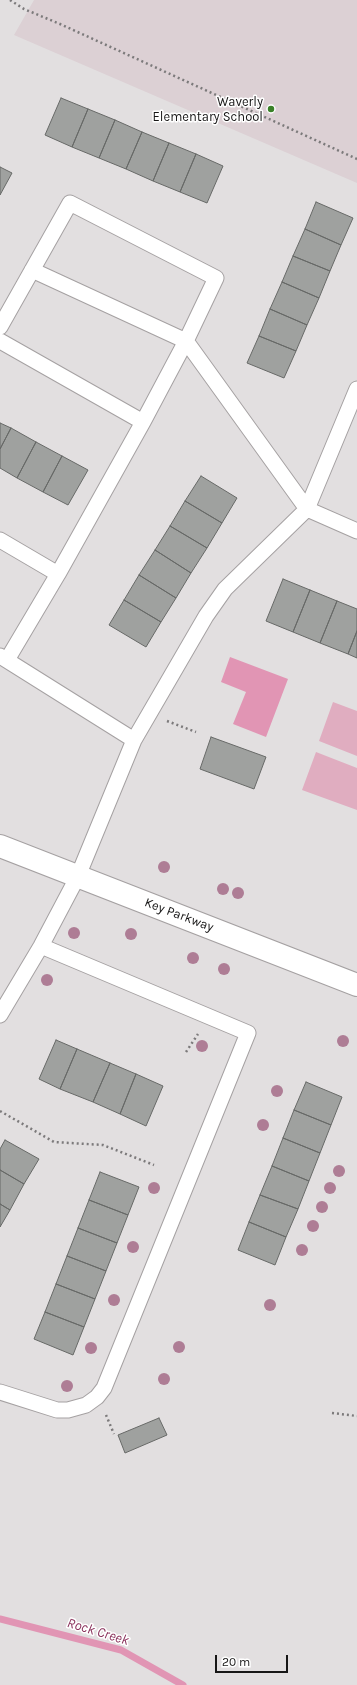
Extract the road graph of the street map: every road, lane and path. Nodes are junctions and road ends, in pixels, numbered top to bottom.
1 (10, 0) edge
2 (357, 159) edge
3 (32, 270) junction
4 (0, 327) edge
5 (0, 341) edge
6 (186, 341) junction
7 (357, 389) edge
8 (143, 422) junction
9 (307, 508) junction
10 (357, 531) edge
11 (0, 540) edge
12 (58, 574) junction
13 (3, 658) edge
14 (162, 720) dead end
15 (196, 732) dead end
16 (134, 740) junction
17 (0, 846) edge
18 (78, 876) junction
19 (41, 946) junction
20 (357, 985) edge
21 (0, 1015) edge
22 (199, 1032) dead end
23 (186, 1052) dead end
24 (0, 1111) edge
25 (154, 1165) dead end
26 (0, 1392) edge
27 (104, 1412) dead end
28 (332, 1413) dead end
29 (357, 1416) edge
30 (114, 1434) dead end

1 - 2 path
3 - 4 lane
3 - 6 lane
3 - 6 lane
5 - 8 lane
6 - 8 lane
6 - 9 lane
7 - 9 lane
8 - 12 lane
9 - 10 lane
9 - 16 lane
11 - 12 lane
12 - 13 lane
13 - 16 lane
14 - 15 path
16 - 18 lane
17 - 18 street, Key Parkway
18 - 19 lane
18 - 20 street, Key Parkway
19 - 21 lane
19 - 26 lane
22 - 23 path
24 - 25 path
27 - 30 path
28 - 29 path

